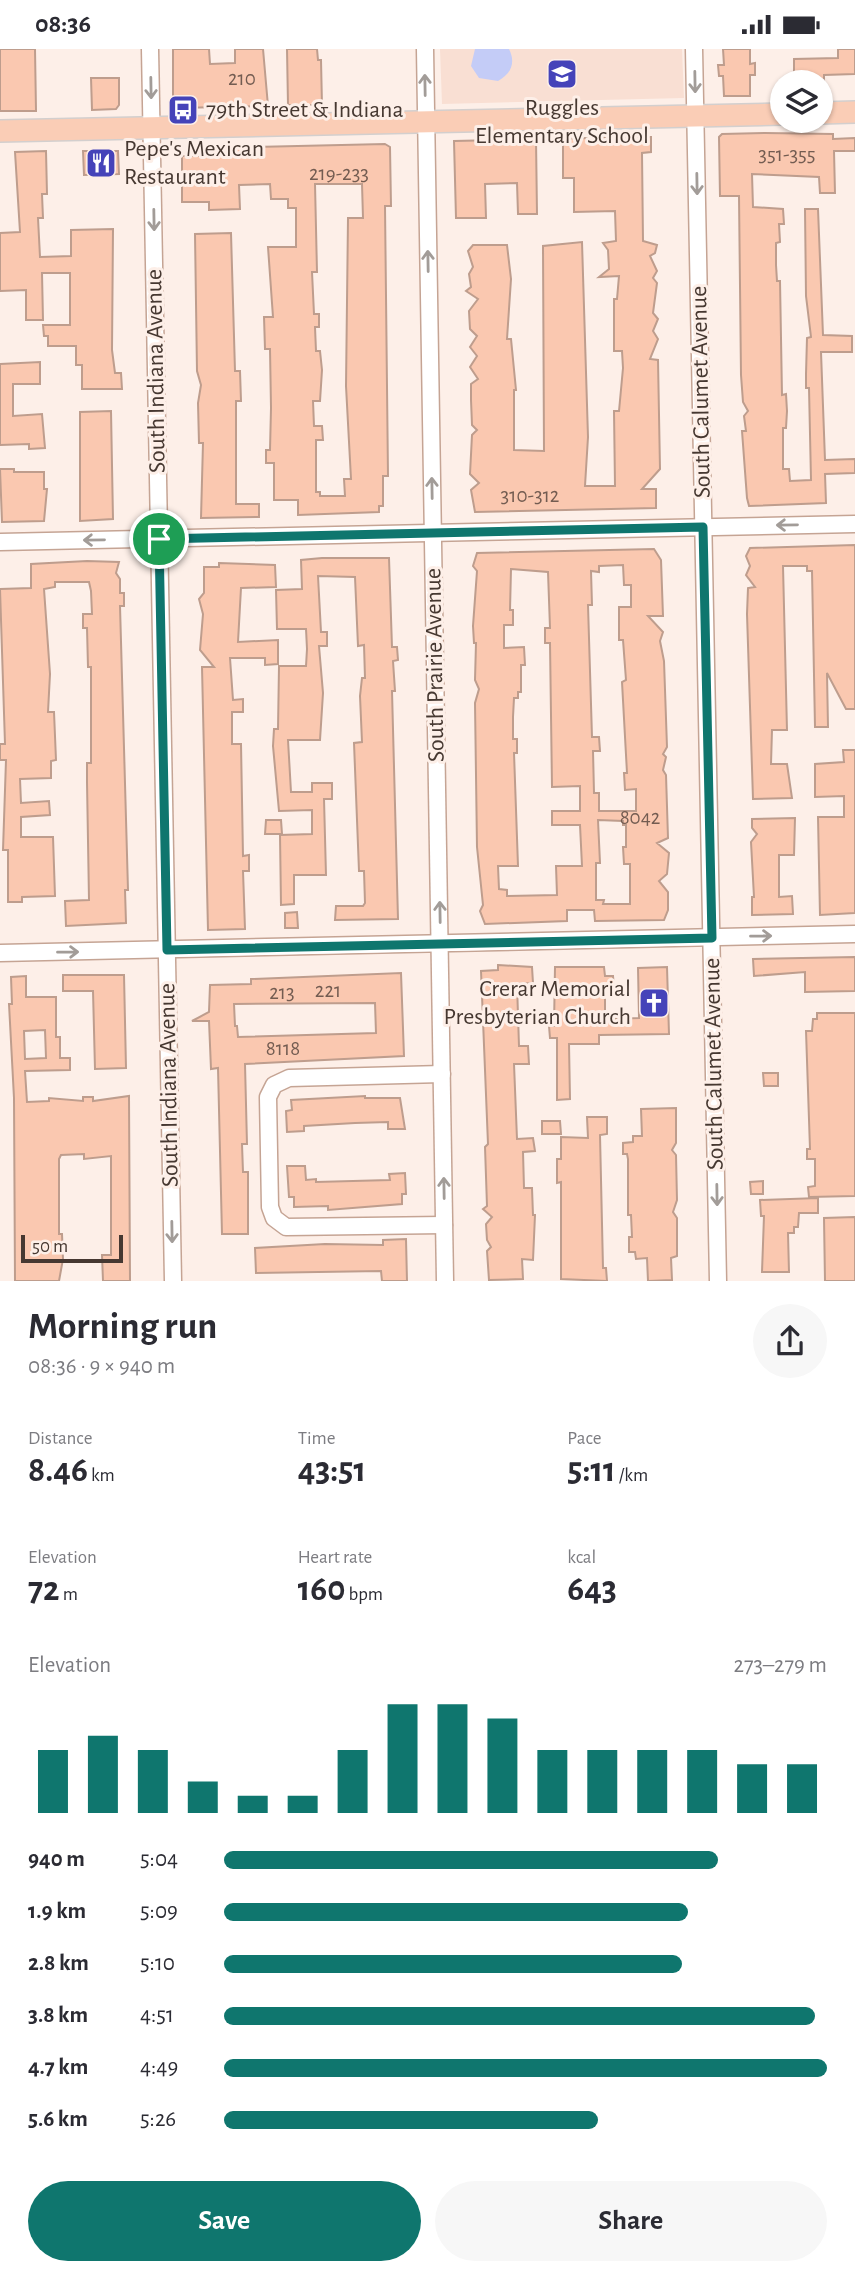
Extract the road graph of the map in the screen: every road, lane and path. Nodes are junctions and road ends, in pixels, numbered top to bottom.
1 (150, 49) edge
2 (425, 49) edge
3 (694, 49) edge
4 (855, 112) edge
5 (833, 113) edge
6 (770, 114) edge
7 (695, 116) junction
8 (426, 122) junction
9 (152, 128) junction
10 (0, 131) edge
11 (855, 523) edge
12 (703, 527) junction
13 (432, 533) junction
14 (159, 539) junction
15 (0, 542) edge
16 (855, 934) edge
17 (712, 938) junction
18 (440, 943) junction
19 (167, 950) junction
20 (0, 953) edge
21 (442, 1074) junction
22 (444, 1225) junction
23 (173, 1281) edge
24 (445, 1281) edge
25 (718, 1281) edge

1 -> 9 street, South Indiana Avenue
8 -> 2 street, South Prairie Avenue
3 -> 7 street, South Calumet Avenue
4 - 5 main road
6 - 7 main road
7 - 8 main road
7 -> 12 street, South Calumet Avenue
8 - 9 main road
13 -> 8 street, South Prairie Avenue
9 - 10 main road
9 -> 14 street, South Indiana Avenue
11 -> 12 street
12 - 13 street
12 - 17 street, South Calumet Avenue
13 - 14 street
18 -> 13 street, South Prairie Avenue
14 -> 15 street
14 - 19 street, South Indiana Avenue
17 -> 16 street
17 - 18 street
17 -> 25 street, South Calumet Avenue
18 - 19 street
18 - 21 street, South Prairie Avenue
20 -> 19 street
19 -> 23 street, South Indiana Avenue
22 -> 21 street, South Prairie Avenue
21 - 22 street
22 - 24 street, South Prairie Avenue

